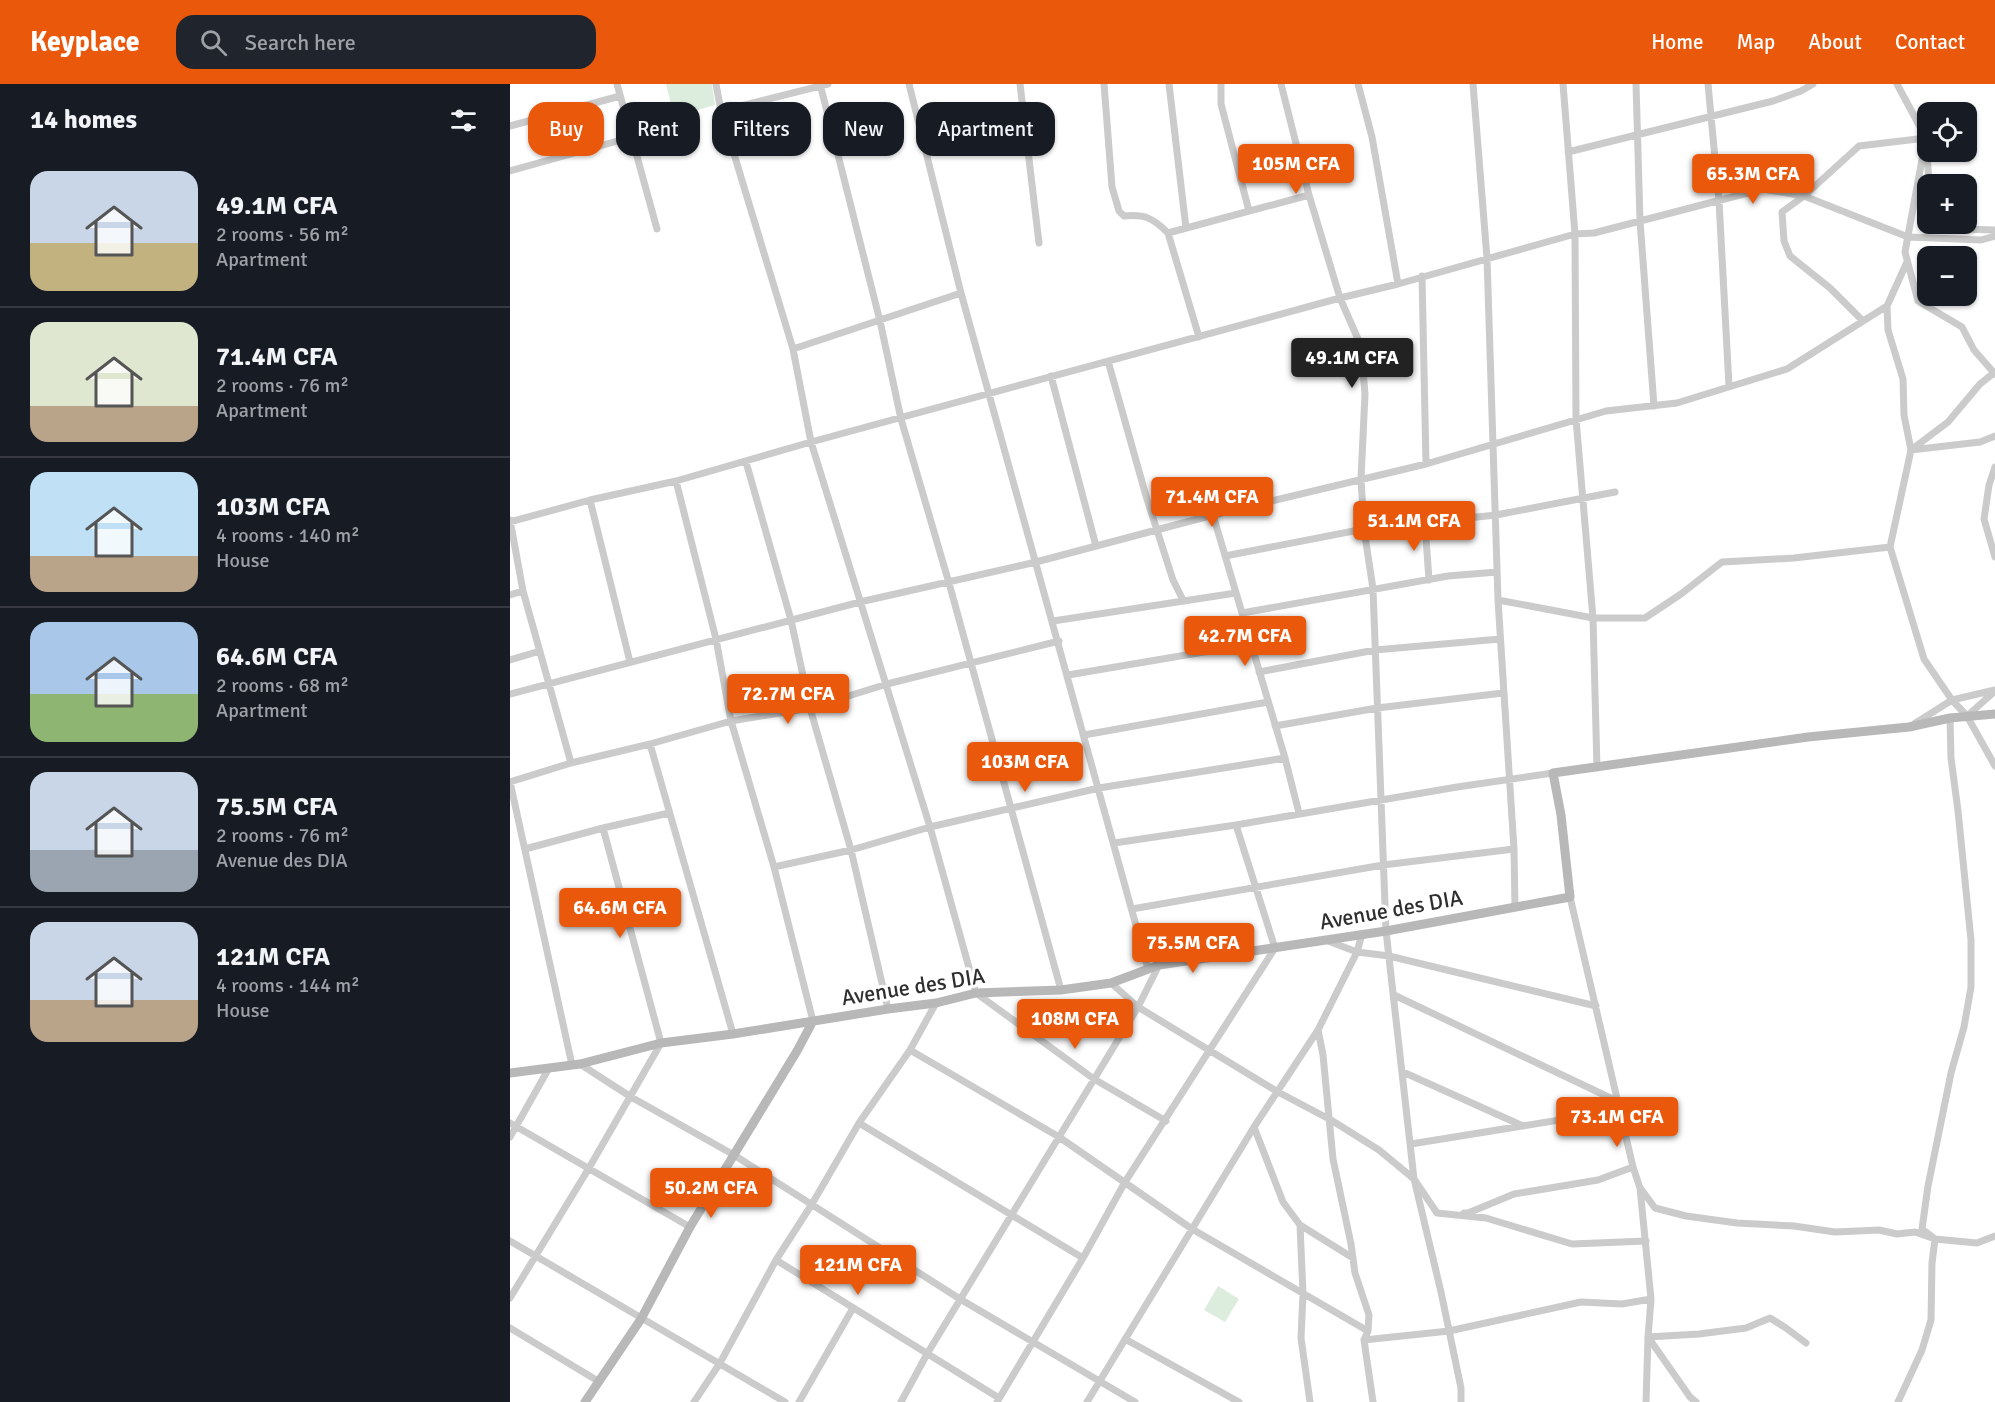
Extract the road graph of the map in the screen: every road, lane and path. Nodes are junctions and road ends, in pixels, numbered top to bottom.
1 (617, 84) edge
2 (716, 84) edge
3 (909, 84) edge
4 (1020, 84) edge
5 (1104, 84) edge
6 (1169, 84) edge
7 (1221, 84) edge
8 (1281, 84) edge
9 (1358, 84) edge
10 (1473, 84) edge
11 (1563, 84) edge
12 (1636, 84) edge
13 (1708, 84) edge
14 (1813, 84) edge
15 (1897, 84) edge
16 (823, 85) edge
17 (620, 96) junction
18 (622, 102) edge
19 (720, 102) edge
20 (757, 102) edge
21 (1710, 116) junction
22 (1917, 121) edge
23 (510, 126) edge
24 (1639, 134) junction
25 (1917, 139) edge
26 (616, 141) edge
27 (1568, 152) junction
28 (637, 156) edge
29 (735, 156) edge
30 (1922, 162) edge
31 (510, 171) edge
32 (1309, 195) junction
33 (1804, 196) junction
34 (1719, 201) junction
35 (1249, 211) junction
36 (1640, 221) junction
37 (1186, 228) junction
38 (657, 229) dead end
39 (1977, 229) edge
40 (1995, 230) edge
41 (1168, 233) junction
42 (1575, 234) junction
43 (1995, 236) edge
44 (1908, 237) junction
45 (1039, 243) dead end
46 (1487, 258) junction
47 (1906, 262) junction
48 (1422, 276) junction
49 (1398, 284) junction
50 (961, 293) junction
51 (1341, 298) junction
52 (1887, 306) junction
53 (880, 321) junction
54 (1863, 321) junction
55 (1199, 337) junction
56 (793, 349) junction
57 (1108, 361) junction
58 (1995, 373) edge
59 (1051, 376) junction
60 (1729, 386) junction
61 (990, 393) junction
62 (1654, 406) junction
63 (901, 419) junction
64 (1576, 419) junction
65 (1995, 436) edge
66 (811, 442) junction
67 (1494, 445) junction
68 (1911, 450) junction
69 (746, 462) junction
70 (1426, 464) junction
71 (1995, 466) edge
72 (1361, 479) junction
73 (676, 481) junction
74 (1615, 492) dead end
75 (1583, 498) junction
76 (590, 500) junction
77 (1213, 515) junction
78 (1496, 515) junction
79 (510, 521) edge
80 (1425, 524) junction
81 (1364, 529) junction
82 (1158, 531) junction
83 (1096, 546) junction
84 (1890, 547) junction
85 (1225, 556) junction
86 (1995, 556) edge
87 (1036, 562) junction
88 (1497, 572) junction
89 (1429, 580) junction
90 (949, 583) junction
91 (1373, 589) junction
92 (523, 591) junction
93 (1236, 592) junction
94 (510, 594) edge
95 (1183, 600) junction
96 (1498, 600) junction
97 (860, 602) junction
98 (1242, 613) junction
99 (1593, 618) junction
100 (791, 620) junction
101 (1053, 621) junction
102 (716, 639) junction
103 (1500, 639) junction
104 (1059, 641) junction
105 (1251, 644) junction
106 (1375, 650) junction
107 (540, 651) junction
108 (510, 660) edge
109 (630, 662) junction
110 (971, 664) junction
111 (1259, 672) junction
112 (1068, 675) junction
113 (549, 682) junction
114 (887, 684) junction
115 (1995, 690) edge
116 (1503, 693) junction
117 (510, 694) edge
118 (1952, 700) junction
119 (1268, 702) junction
120 (810, 708) junction
121 (1377, 708) junction
122 (1995, 714) edge
123 (1967, 716) junction
124 (1950, 718) junction
125 (731, 721) junction
126 (1275, 726) junction
127 (1909, 727) junction
128 (1084, 735) junction
129 (650, 744) junction
130 (1285, 758) junction
131 (571, 763) junction
132 (1995, 766) edge
133 (1597, 768) junction
134 (1553, 773) junction
135 (1510, 778) junction
136 (1099, 788) junction
137 (1381, 801) junction
138 (1011, 809) junction
139 (669, 813) junction
140 (1299, 813) junction
141 (1236, 825) junction
142 (930, 827) junction
143 (603, 828) junction
144 (1114, 843) junction
145 (525, 849) junction
146 (1514, 849) junction
147 (851, 850) junction
148 (1383, 865) junction
149 (774, 867) junction
150 (1256, 887) junction
151 (1570, 897) junction
152 (1515, 907) junction
153 (1132, 909) junction
154 (1386, 931) junction
155 (1362, 934) junction
156 (1326, 940) junction
157 (1275, 948) junction
158 (1357, 952) junction
159 (1389, 956) junction
160 (1159, 965) junction
161 (1148, 969) junction
162 (1111, 983) junction
163 (1060, 990) junction
164 (976, 993) junction
165 (1394, 996) junction
166 (936, 1004) junction
167 (1596, 1006) junction
168 (1138, 1007) junction
169 (888, 1009) junction
170 (813, 1021) junction
171 (1318, 1030) junction
172 (733, 1034) junction
173 (661, 1043) junction
174 (910, 1050) junction
175 (1209, 1051) junction
176 (576, 1064) junction
177 (549, 1068) junction
178 (1403, 1072) junction
179 (510, 1073) edge
180 (1094, 1079) junction
181 (1278, 1092) junction
182 (631, 1097) junction
183 (1620, 1106) junction
184 (1331, 1120) junction
185 (1166, 1121) junction
186 (859, 1123) junction
187 (513, 1124) edge
188 (1523, 1126) junction
189 (1254, 1127) junction
190 (510, 1137) edge
191 (1059, 1137) junction
192 (1411, 1144) junction
193 (734, 1155) junction
194 (1634, 1167) junction
195 (589, 1168) junction
196 (1414, 1179) junction
197 (1125, 1182) junction
198 (1640, 1188) junction
199 (812, 1204) junction
200 (1437, 1213) junction
201 (1012, 1215) junction
202 (1300, 1224) junction
203 (690, 1227) junction
204 (1192, 1229) junction
205 (1995, 1236) edge
206 (1935, 1239) junction
207 (510, 1241) edge
208 (1646, 1241) junction
209 (536, 1257) junction
210 (1083, 1258) junction
211 (1353, 1258) junction
212 (776, 1260) junction
213 (1303, 1294) junction
214 (510, 1298) edge
215 (960, 1299) junction
216 (1651, 1299) junction
217 (853, 1308) junction
218 (641, 1319) junction
219 (510, 1329) edge
220 (1449, 1330) junction
221 (1368, 1331) junction
222 (1648, 1337) junction
223 (1125, 1338) junction
224 (1364, 1340) junction
225 (1033, 1342) junction
226 (1806, 1343) dead end
227 (927, 1354) junction
228 (720, 1363) junction
229 (598, 1381) junction
230 (1099, 1381) junction
231 (998, 1400) edge
232 (585, 1402) edge
233 (694, 1402) edge
234 (784, 1402) edge
235 (799, 1402) edge
236 (901, 1402) edge
237 (1087, 1402) edge
238 (1135, 1402) edge
239 (1239, 1402) edge
240 (1310, 1402) edge
241 (1373, 1402) edge
242 (1461, 1402) edge
243 (1647, 1402) edge
244 (1696, 1402) edge
245 (1898, 1402) edge

1 - 17 street
2 - 19 street
3 - 50 street
4 - 45 street
5 - 41 street
6 - 37 street
7 - 35 street
8 - 32 street
9 - 49 street
10 - 46 street
11 - 27 street
12 - 24 street
13 - 21 street
14 - 21 street
15 - 22 street
16 - 20 street
16 - 53 street
17 - 18 street
17 - 23 street
21 - 24 street
21 - 34 street
24 - 27 street
24 - 36 street
25 - 33 street
26 - 31 street
27 - 42 street
28 - 38 street
29 - 56 street
30 - 44 street
32 - 35 street
32 - 51 street
33 - 34 street
33 - 44 street
33 - 54 street
34 - 36 street
34 - 60 street
35 - 37 street
36 - 42 street
36 - 62 street
37 - 41 street
39 - 40 street
41 - 55 street
42 - 46 street
42 - 64 street
43 - 44 street
44 - 47 street
46 - 48 street
46 - 67 street
47 - 52 street
47 - 58 street
48 - 49 street
48 - 70 street
49 - 51 street
50 - 53 street
50 - 61 street
51 - 55 street
51 - 72 street
52 - 54 street
52 - 68 street
53 - 56 street
53 - 63 street
54 - 60 street
55 - 57 street
56 - 66 street
57 - 59 street
57 - 82 street
58 - 68 street
59 - 61 street
59 - 83 street
60 - 62 street
61 - 63 street
61 - 87 street
62 - 64 street
63 - 66 street
63 - 90 street
64 - 67 street
64 - 75 street
65 - 68 street
66 - 69 street
66 - 97 street
67 - 70 street
67 - 78 street
68 - 84 street
69 - 73 street
69 - 100 street
70 - 72 street
71 - 86 street
72 - 77 street
72 - 81 street
73 - 76 street
73 - 102 street
74 - 75 street
75 - 78 street
75 - 99 street
76 - 79 street
76 - 109 street
77 - 82 street
77 - 85 street
78 - 80 street
78 - 88 street
79 - 92 street
80 - 81 street
80 - 89 street
81 - 85 street
81 - 91 street
82 - 83 street
82 - 95 street
83 - 87 street
84 - 99 street
84 - 118 street
85 - 93 street
87 - 90 street
87 - 101 street
88 - 89 street
88 - 96 street
89 - 91 street
90 - 97 street
90 - 110 street
91 - 98 street
91 - 106 street
92 - 94 street
92 - 107 street
93 - 95 street
93 - 98 street
95 - 101 street
96 - 99 street
96 - 103 street
97 - 100 street
97 - 114 street
98 - 105 street
99 - 133 street
100 - 102 street
100 - 120 street
101 - 104 street
102 - 109 street
102 - 125 street
103 - 106 street
103 - 116 street
104 - 110 street
104 - 112 street
105 - 111 street
105 - 112 street
106 - 111 street
106 - 121 street
107 - 108 street
107 - 113 street
109 - 113 street
110 - 114 street
110 - 138 street
111 - 119 street
112 - 128 street
113 - 117 street
113 - 131 street
114 - 120 street
114 - 142 street
115 - 118 street
115 - 123 street
116 - 121 street
116 - 135 street
118 - 123 street
118 - 127 street
119 - 126 street
119 - 128 street
120 - 125 street
120 - 147 street
121 - 126 street
121 - 137 street
122 - 123 street
123 - 124 street
123 - 132 street
124 - 127 street
124 - 206 street
125 - 129 street
125 - 149 street
126 - 130 street
127 - 133 street
128 - 136 street
129 - 131 street
129 - 139 street
130 - 136 street
130 - 140 street
131 - 145 street
133 - 134 street
134 - 135 street
134 - 151 street
135 - 137 street
135 - 146 street
136 - 138 street
136 - 144 street
137 - 140 street
137 - 148 street
138 - 142 street
138 - 163 street
139 - 143 street
139 - 172 street
140 - 141 street
141 - 144 street
141 - 150 street
142 - 147 street
142 - 164 street
143 - 145 street
143 - 173 street
144 - 153 street
145 - 176 street
146 - 148 street
146 - 152 street
147 - 149 street
147 - 169 street
148 - 150 street
148 - 154 street
149 - 170 street
150 - 153 street
150 - 157 street
151 - 152 street, Avenue des DIA
151 - 167 street
152 - 154 street, Avenue des DIA
153 - 161 street
154 - 155 street, Avenue des DIA
154 - 159 street
155 - 156 street, Avenue des DIA
155 - 158 street
156 - 157 street, Avenue des DIA
156 - 158 street
157 - 160 street, Avenue des DIA
157 - 175 street
158 - 159 street
158 - 171 street
159 - 165 street
159 - 167 street
160 - 161 street, Avenue des DIA
160 - 168 street
161 - 162 street, Avenue des DIA
162 - 163 street, Avenue des DIA
162 - 168 street
163 - 164 street, Avenue des DIA
164 - 166 street, Avenue des DIA
164 - 180 street
165 - 178 street
165 - 183 street
166 - 169 street, Avenue des DIA
166 - 174 street
167 - 183 street
168 - 175 street
168 - 180 street
169 - 170 street, Avenue des DIA
170 - 172 street, Avenue des DIA
170 - 193 street
171 - 181 street
171 - 184 street
172 - 173 street, Avenue des DIA
173 - 176 street, Avenue des DIA
173 - 182 street
174 - 186 street
174 - 191 street
175 - 181 street
175 - 185 street
176 - 177 street, Avenue des DIA
176 - 182 street
177 - 179 street, Avenue des DIA
177 - 187 street
178 - 188 street
178 - 192 street
180 - 185 street
180 - 191 street
181 - 184 street
181 - 189 street
182 - 193 street
182 - 195 street
183 - 188 street
183 - 194 street
184 - 196 street
184 - 211 street
185 - 197 street
186 - 199 street
186 - 201 street
187 - 190 street
187 - 195 street
188 - 192 street
189 - 202 street
189 - 204 street
191 - 197 street
191 - 201 street
192 - 196 street
193 - 199 street
193 - 203 street
194 - 198 street
194 - 200 street
195 - 203 street
195 - 209 street
196 - 200 street
196 - 220 street
197 - 204 street
197 - 210 street
198 - 206 street
198 - 208 street
199 - 212 street
199 - 215 street
200 - 208 street
201 - 210 street
201 - 215 street
202 - 211 street
202 - 213 street
203 - 218 street
204 - 213 street
204 - 223 street
205 - 206 street
206 - 245 street
207 - 209 street
208 - 216 street
209 - 214 street
209 - 218 street
210 - 225 street
211 - 221 street
212 - 217 street
212 - 228 street
213 - 221 street
213 - 240 street
215 - 225 street
215 - 227 street
216 - 220 street
216 - 222 street
217 - 227 street
217 - 235 street
218 - 228 street
218 - 229 street
219 - 229 street
220 - 224 street
220 - 242 street
221 - 224 street
222 - 226 street
222 - 243 street
222 - 244 street
223 - 230 street
223 - 239 street
224 - 241 street
225 - 230 street
225 - 231 street
227 - 231 street
227 - 236 street
228 - 233 street
228 - 234 street
229 - 232 street
230 - 237 street
230 - 238 street

